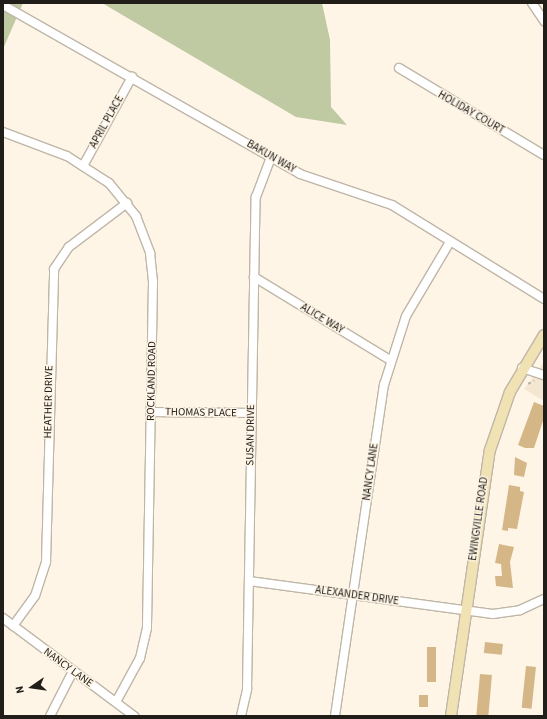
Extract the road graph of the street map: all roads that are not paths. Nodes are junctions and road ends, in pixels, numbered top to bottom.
1 (532, 3) edge
2 (3, 5) edge
3 (544, 21) edge
4 (399, 68) dead end
5 (132, 78) junction
6 (3, 132) edge
7 (544, 155) edge
8 (271, 157) junction
9 (83, 166) junction
10 (127, 203) junction
11 (450, 242) junction
12 (254, 277) junction
13 (544, 299) edge
14 (544, 335) edge
15 (390, 360) junction
16 (522, 368) junction
17 (544, 375) edge
18 (151, 412) junction
19 (252, 413) junction
20 (249, 581) junction
21 (353, 595) junction
22 (543, 601) edge
23 (466, 611) junction
24 (3, 618) edge
25 (13, 626) junction
26 (73, 671) junction
27 (116, 702) junction
28 (50, 716) edge
29 (134, 716) edge
30 (241, 716) edge
31 (335, 716) edge
32 (450, 716) edge

1 - 3 street
2 - 5 street, BAKUN WAY
4 - 7 street, HOLIDAY COURT
5 - 8 street, BAKUN WAY
5 - 9 street, APRIL PLACE
6 - 9 street, ROCKLAND ROAD
8 - 11 street, BAKUN WAY
8 - 12 street, SUSAN DRIVE
9 - 10 street, ROCKLAND ROAD
10 - 18 street, ROCKLAND ROAD
10 - 25 street, HEATHER DRIVE
11 - 13 street, BAKUN WAY
11 - 15 street, NANCY LANE
12 - 15 street, ALICE WAY
12 - 19 street, SUSAN DRIVE
14 - 16 main road, EWINGVILLE ROAD
15 - 21 street, NANCY LANE
16 - 17 street
16 - 23 main road, EWINGVILLE ROAD
18 - 19 street, THOMAS PLACE
18 - 27 street, ROCKLAND ROAD
19 - 20 street, SUSAN DRIVE
20 - 21 street, ALEXANDER DRIVE
20 - 30 street, SUSAN DRIVE
21 - 23 street, ALEXANDER DRIVE
21 - 31 street, NANCY LANE
22 - 23 street, ALEXANDER DRIVE
23 - 32 main road, EWINGVILLE ROAD
24 - 25 street, NANCY LANE
25 - 26 street, NANCY LANE
26 - 27 street, NANCY LANE
26 - 28 street
27 - 29 street, NANCY LANE

